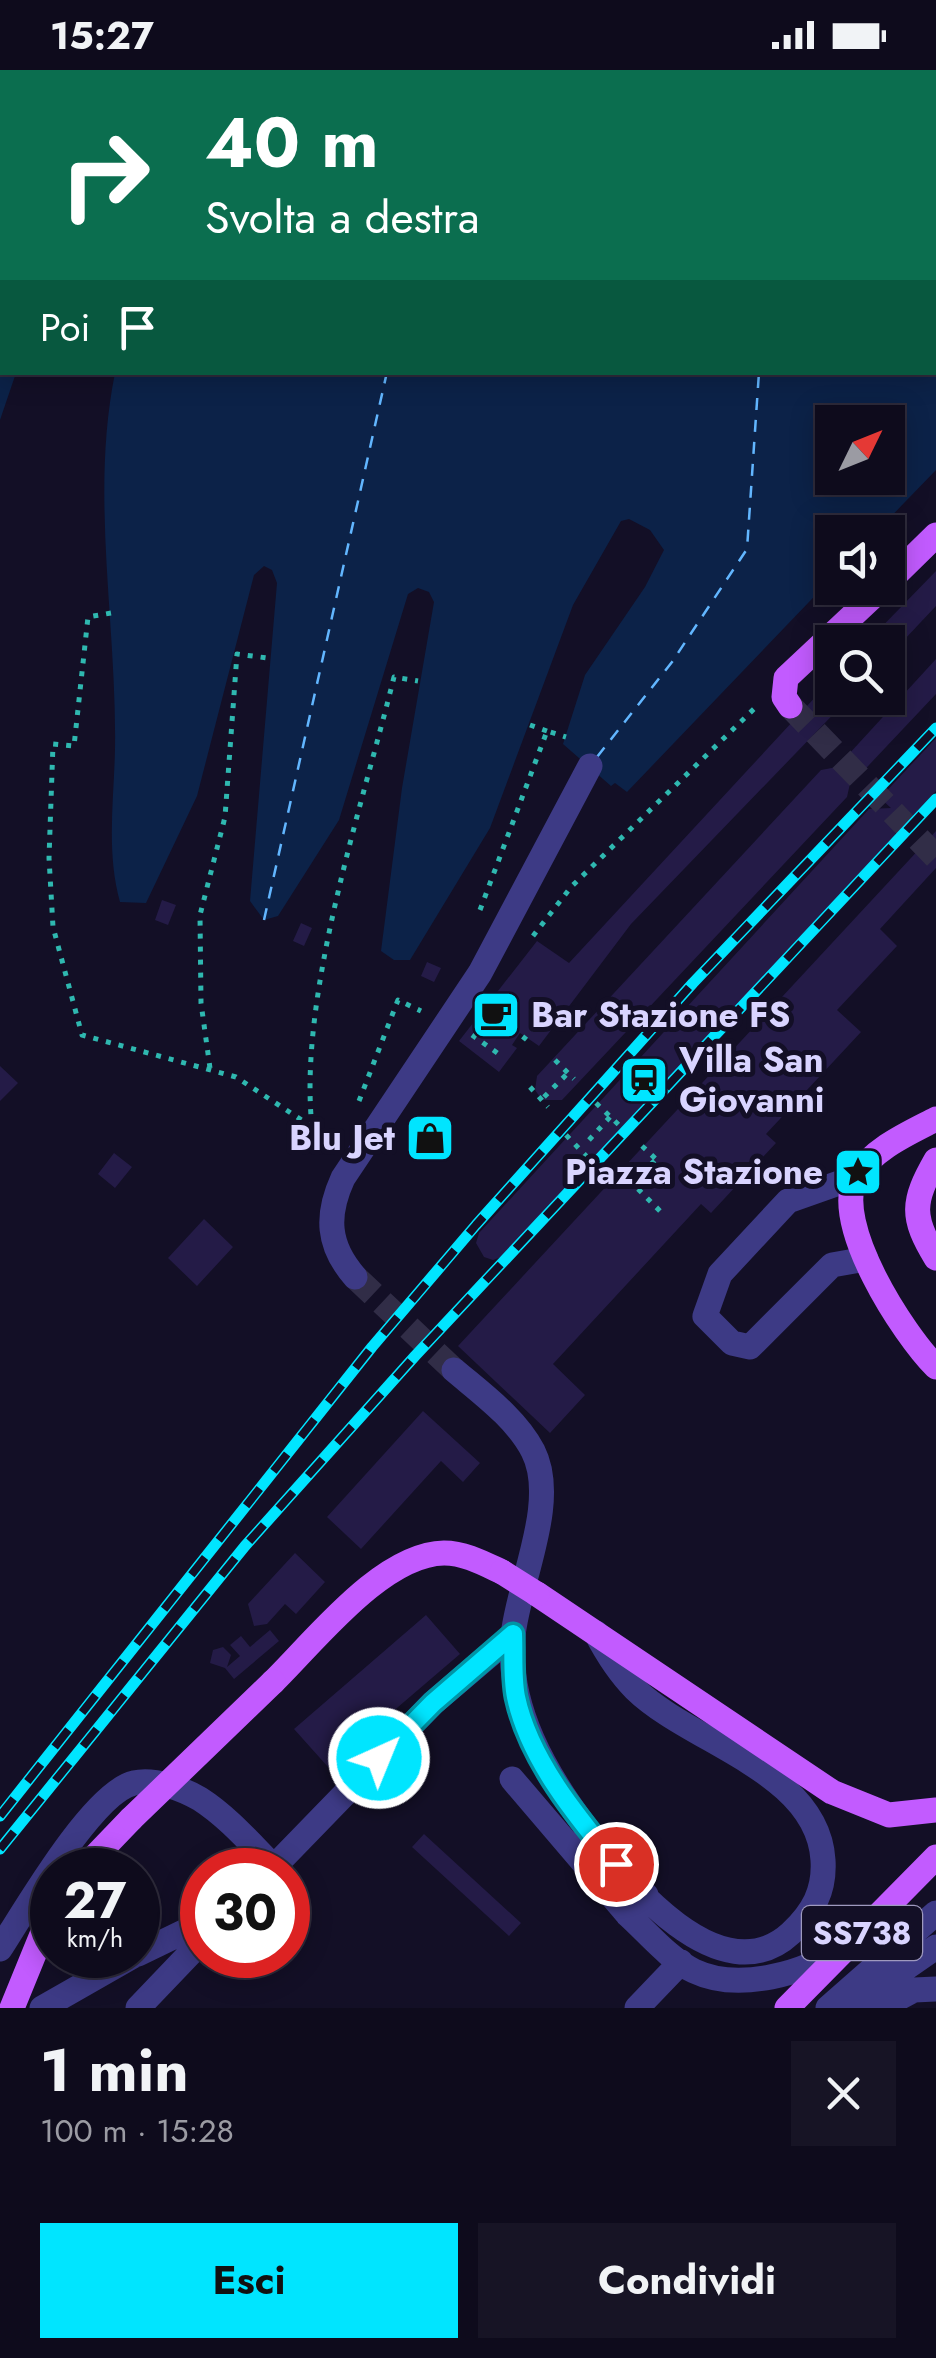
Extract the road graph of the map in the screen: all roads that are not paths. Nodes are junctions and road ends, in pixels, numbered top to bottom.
1 (936, 536) edge
2 (905, 566) edge
3 (864, 605) edge
4 (790, 706) dead end
5 (590, 766) dead end
6 (936, 1119) edge
7 (936, 1160) edge
8 (856, 1177) junction
9 (936, 1258) edge
10 (866, 1259) junction
11 (355, 1277) tunnel mouth
12 (936, 1367) edge
13 (454, 1370) tunnel mouth
14 (513, 1634) junction
15 (596, 1634) junction
16 (512, 1779) dead end
17 (936, 1810) edge
18 (103, 1848) edge
19 (252, 1848) edge
20 (292, 1848) edge
21 (936, 1856) edge
22 (646, 1895) junction
23 (936, 1914) edge
24 (628, 1915) junction
25 (864, 1930) junction
26 (936, 1947) edge
27 (0, 1949) edge
28 (681, 1962) junction
29 (30, 1964) edge
30 (180, 1964) edge
31 (94, 1978) edge
32 (936, 1991) edge
33 (868, 2003) edge
34 (141, 2004) edge
35 (12, 2008) edge
36 (42, 2008) edge
37 (637, 2008) edge
38 (787, 2008) edge
39 (828, 2008) edge
40 (909, 2008) edge

1 - 2 main road
3 - 4 main road
5 - 11 street
6 - 8 main road
7 - 9 main road
8 - 10 main road
8 - 10 street
10 - 12 main road
13 - 14 street
14 - 20 street
14 - 22 street
15 - 17 main road
15 - 18 main road, bridge
15 - 22 street
16 - 24 street
19 - 27 street
21 - 25 main road, SS738
22 - 24 street
23 - 33 street
23 - 39 street
24 - 28 street
25 - 28 street
25 - 38 main road, SS738
26 - 33 street
28 - 37 street
29 - 35 main road
30 - 34 street
31 - 36 street
32 - 33 street
32 - 40 street

